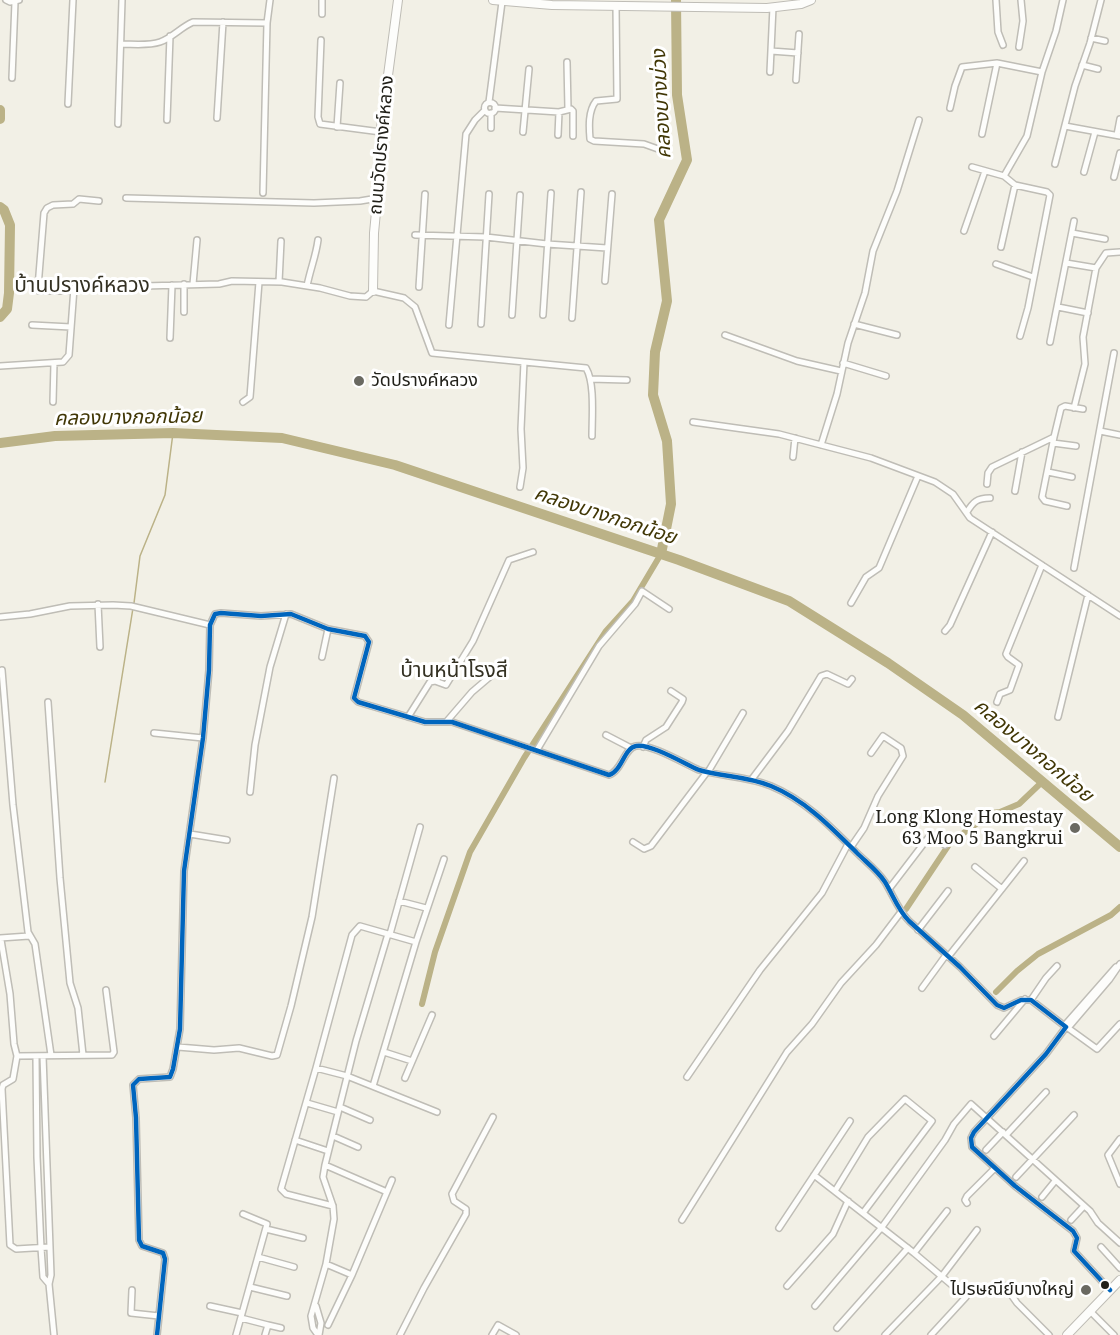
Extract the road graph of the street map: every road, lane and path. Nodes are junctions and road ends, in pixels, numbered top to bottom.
1 (6, 0) edge
2 (73, 0) edge
3 (122, 0) edge
4 (270, 0) edge
5 (322, 0) edge
6 (398, 0) edge
7 (493, 0) edge
8 (811, 0) edge
9 (996, 0) edge
10 (1021, 0) edge
11 (1062, 0) edge
12 (1101, 0) edge
13 (17, 1) edge
14 (514, 1) edge
15 (502, 2) junction
16 (553, 2) edge
17 (620, 4) edge
18 (773, 7) junction
19 (322, 14) dead end
20 (223, 22) junction
21 (267, 23) junction
22 (799, 34) dead end
23 (170, 36) junction
24 (1091, 38) junction
25 (321, 40) dead end
26 (1105, 41) dead end
27 (121, 44) junction
28 (1003, 45) dead end
29 (1019, 47) dead end
30 (771, 51) junction
31 (798, 53) junction
32 (567, 62) dead end
33 (997, 63) junction
34 (1082, 65) junction
35 (529, 69) dead end
36 (1098, 69) dead end
37 (770, 72) dead end
38 (1042, 72) junction
39 (12, 78) dead end
40 (796, 80) dead end
41 (340, 83) dead end
42 (68, 104) dead end
43 (950, 108) dead end
44 (568, 109) junction
45 (490, 110) junction
46 (524, 110) junction
47 (559, 112) junction
48 (217, 118) dead end
49 (1120, 119) edge
50 (167, 120) dead end
51 (919, 120) dead end
52 (118, 124) dead end
53 (1065, 126) junction
54 (337, 128) junction
55 (491, 128) dead end
56 (381, 132) junction
57 (523, 132) dead end
58 (1095, 132) junction
59 (982, 134) dead end
60 (558, 135) dead end
61 (573, 136) dead end
62 (1118, 136) edge
63 (658, 149) dead end
64 (1120, 153) edge
65 (1055, 164) dead end
66 (972, 167) dead end
67 (985, 171) junction
68 (1084, 172) dead end
69 (1004, 176) junction
70 (1114, 177) dead end
71 (1015, 185) junction
72 (580, 192) dead end
73 (263, 193) dead end
74 (551, 193) dead end
75 (425, 194) dead end
76 (489, 194) dead end
77 (612, 194) dead end
78 (520, 195) dead end
79 (126, 198) dead end
80 (378, 198) junction
81 (99, 201) dead end
82 (1074, 221) dead end
83 (964, 231) dead end
84 (1072, 232) junction
85 (415, 235) dead end
86 (422, 235) junction
87 (458, 236) junction
88 (486, 237) junction
89 (197, 240) dead end
90 (318, 240) dead end
91 (517, 240) junction
92 (1106, 240) dead end
93 (282, 242) dead end
94 (547, 244) junction
95 (578, 247) junction
96 (1001, 247) dead end
97 (607, 248) junction
98 (1120, 252) edge
99 (1066, 263) junction
100 (996, 264) dead end
101 (1096, 268) junction
102 (1033, 277) junction
103 (605, 281) dead end
104 (259, 282) junction
105 (279, 282) junction
106 (184, 284) junction
107 (193, 284) junction
108 (172, 285) junction
109 (307, 286) junction
110 (419, 287) dead end
111 (73, 291) junction
112 (373, 291) junction
113 (1058, 307) junction
114 (184, 312) dead end
115 (1088, 313) junction
116 (512, 315) dead end
117 (543, 315) dead end
118 (572, 318) dead end
119 (481, 324) dead end
120 (854, 324) junction
121 (32, 325) dead end
122 (449, 326) dead end
123 (71, 327) junction
124 (726, 335) dead end
125 (897, 335) dead end
126 (1020, 336) dead end
127 (171, 338) dead end
128 (1050, 342) dead end
129 (1114, 353) dead end
130 (524, 362) junction
131 (54, 363) junction
132 (843, 363) junction
133 (0, 366) edge
134 (842, 371) junction
135 (886, 376) dead end
136 (590, 379) junction
137 (627, 380) dead end
138 (53, 402) dead end
139 (243, 402) dead end
140 (1074, 408) junction
141 (1083, 409) dead end
142 (693, 422) dead end
143 (1100, 431) junction
144 (1120, 435) edge
145 (592, 436) dead end
146 (795, 438) junction
147 (1053, 440) junction
148 (821, 445) junction
149 (1076, 446) dead end
150 (1022, 452) junction
151 (793, 457) dead end
152 (1048, 472) junction
153 (918, 476) junction
154 (1072, 477) dead end
155 (987, 484) dead end
156 (520, 487) dead end
157 (1015, 491) dead end
158 (990, 498) dead end
159 (1066, 506) dead end
160 (967, 512) junction
161 (992, 532) junction
162 (533, 552) dead end
163 (1042, 565) junction
164 (1074, 568) dead end
165 (1088, 595) junction
166 (851, 603) dead end
167 (98, 604) junction
168 (669, 609) dead end
169 (285, 614) junction
170 (1120, 616) edge
171 (0, 617) edge
172 (210, 626) junction
173 (328, 629) junction
174 (945, 631) dead end
175 (100, 647) dead end
176 (322, 657) dead end
177 (2, 670) dead end
178 (492, 675) dead end
179 (852, 679) dead end
180 (671, 691) dead end
181 (48, 702) dead end
182 (997, 702) dead end
183 (743, 713) dead end
184 (408, 717) junction
185 (1058, 717) dead end
186 (447, 721) junction
187 (154, 733) dead end
188 (606, 735) dead end
189 (203, 738) junction
190 (643, 747) junction
191 (631, 748) junction
192 (536, 750) junction
193 (871, 753) dead end
194 (708, 772) junction
195 (334, 778) dead end
196 (752, 779) junction
197 (250, 792) dead end
198 (420, 827) dead end
199 (190, 834) junction
200 (227, 840) dead end
201 (633, 842) dead end
202 (849, 845) junction
203 (945, 845) dead end
204 (444, 859) dead end
205 (1024, 861) dead end
206 (975, 867) dead end
207 (889, 889) junction
208 (1002, 889) junction
209 (948, 891) dead end
210 (399, 902) junction
211 (426, 908) junction
212 (902, 913) junction
213 (918, 930) junction
214 (389, 934) junction
215 (29, 936) junction
216 (0, 939) edge
217 (416, 942) junction
218 (947, 956) junction
219 (1120, 964) edge
220 (1057, 966) dead end
221 (922, 988) dead end
222 (106, 990) dead end
223 (1028, 1000) junction
224 (432, 1015) dead end
225 (1120, 1024) edge
226 (1066, 1026) junction
227 (994, 1036) dead end
228 (178, 1047) junction
229 (384, 1052) junction
230 (51, 1055) junction
231 (83, 1055) junction
232 (17, 1056) junction
233 (43, 1056) junction
234 (36, 1057) junction
235 (411, 1061) junction
236 (316, 1068) junction
237 (347, 1076) junction
238 (687, 1077) dead end
239 (405, 1078) dead end
240 (373, 1086) junction
241 (1046, 1092) dead end
242 (307, 1103) junction
243 (339, 1110) junction
244 (436, 1112) dead end
245 (36, 1113) junction
246 (45, 1113) junction
247 (1074, 1115) dead end
248 (493, 1117) dead end
249 (987, 1118) junction
250 (370, 1120) dead end
251 (850, 1121) dead end
252 (1004, 1134) junction
253 (333, 1136) junction
254 (1120, 1139) edge
255 (295, 1140) junction
256 (358, 1147) dead end
257 (986, 1150) dead end
258 (328, 1151) junction
259 (37, 1157) junction
260 (46, 1157) junction
261 (1032, 1159) junction
262 (325, 1165) junction
263 (995, 1168) junction
264 (814, 1175) junction
265 (1016, 1177) dead end
266 (392, 1179) dead end
267 (1055, 1181) junction
268 (1120, 1184) edge
269 (835, 1191) junction
270 (387, 1192) junction
271 (1042, 1197) dead end
272 (48, 1201) junction
273 (848, 1201) junction
274 (39, 1202) junction
275 (967, 1203) dead end
276 (333, 1206) junction
277 (1084, 1206) junction
278 (947, 1210) dead end
279 (863, 1213) junction
280 (243, 1214) dead end
281 (1071, 1220) dead end
282 (682, 1221) dead end
283 (882, 1227) junction
284 (779, 1228) dead end
285 (266, 1229) junction
286 (977, 1230) dead end
287 (303, 1238) dead end
288 (1120, 1243) edge
289 (50, 1247) junction
290 (1101, 1247) dead end
291 (41, 1248) junction
292 (908, 1248) junction
293 (914, 1253) junction
294 (258, 1257) junction
295 (326, 1264) junction
296 (294, 1267) dead end
297 (1120, 1268) edge
298 (352, 1275) junction
299 (942, 1276) junction
300 (1120, 1280) edge
301 (49, 1284) junction
302 (787, 1286) dead end
303 (1005, 1286) dead end
304 (250, 1287) junction
305 (132, 1290) dead end
306 (1110, 1290) junction
307 (287, 1296) dead end
308 (210, 1306) dead end
309 (316, 1306) junction
310 (815, 1306) dead end
311 (1090, 1311) junction
312 (159, 1316) junction
313 (241, 1316) junction
314 (268, 1325) junction
315 (328, 1325) dead end
316 (280, 1328) dead end
317 (837, 1328) dead end
318 (54, 1335) edge
319 (157, 1335) edge
320 (236, 1335) edge
321 (265, 1335) edge
322 (319, 1335) edge
323 (400, 1335) edge
324 (492, 1335) edge
325 (516, 1335) edge
326 (885, 1335) edge
327 (931, 1335) edge
328 (1049, 1335) edge
329 (1066, 1335) edge
330 (1114, 1335) edge

1 - 13 street
2 - 42 street
3 - 27 street
4 - 21 street
5 - 19 street
6 - 56 street, ถนนวัดปรางค์หลวง
7 - 15 street
8 - 18 street
9 - 28 street
10 - 29 street
11 - 38 street
12 - 24 street
13 - 39 street
14 - 15 street
14 - 16 street
15 - 45 street
16 - 17 street
17 - 18 street
17 - 63 street
18 - 30 street
20 - 21 street
20 - 23 street
20 - 48 street
21 - 73 street
22 - 31 street
23 - 27 street
23 - 50 street
24 - 26 street
24 - 34 street
25 - 54 street
27 - 52 street
30 - 31 street
30 - 37 street
31 - 40 street
32 - 44 street
33 - 38 street
33 - 43 street
33 - 59 street
34 - 36 street
34 - 53 street
35 - 46 street
38 - 69 street
41 - 54 street
44 - 47 street
44 - 61 street
45 - 46 street
45 - 55 street
45 - 87 street
46 - 47 street
46 - 57 street
47 - 60 street
49 - 62 street
51 - 120 street
53 - 58 street
53 - 65 street
54 - 56 street
56 - 80 street, ถนนวัดปรางค์หลวง
58 - 62 street
58 - 68 street
64 - 70 street
66 - 67 street
67 - 69 street
67 - 83 street
69 - 71 street
71 - 96 street
71 - 102 street
72 - 95 street
74 - 94 street
75 - 86 street
76 - 88 street
77 - 97 street
78 - 91 street
79 - 80 street
80 - 112 street, ถนนวัดปรางค์หลวง
81 - 111 street
82 - 84 street
84 - 92 street
84 - 99 street
85 - 86 street
86 - 87 street
86 - 110 street
87 - 88 street
87 - 122 street
88 - 91 street
88 - 119 street
89 - 107 street
90 - 109 street
91 - 94 street
91 - 116 street
93 - 105 street
94 - 95 street
94 - 117 street
95 - 97 street
95 - 118 street
97 - 103 street
98 - 101 street
99 - 101 street
99 - 113 street
100 - 102 street
101 - 115 street
102 - 126 street
104 - 105 street
104 - 107 street
104 - 139 street
105 - 109 street
106 - 107 street
106 - 108 street
106 - 114 street
108 - 111 street
108 - 127 street
109 - 112 street
111 - 123 street
112 - 130 street
113 - 115 street
113 - 128 street
115 - 140 street
120 - 125 street
120 - 132 street
121 - 123 street
123 - 131 street
124 - 134 street
129 - 143 street
130 - 136 street
130 - 156 street
131 - 133 street
131 - 138 street
132 - 134 street
132 - 135 street
134 - 148 street
136 - 137 street
136 - 145 street
140 - 141 street
140 - 147 street
142 - 146 street
143 - 144 street
143 - 164 street
146 - 148 street
146 - 151 street
147 - 149 street
147 - 150 street
147 - 152 street
148 - 153 street
150 - 155 street
150 - 157 street
152 - 154 street
152 - 159 street
153 - 160 street
153 - 166 street
158 - 160 street
160 - 161 street
161 - 163 street
161 - 174 street
162 - 184 street
163 - 165 street
163 - 182 street
165 - 170 street
165 - 185 street
167 - 171 street
167 - 172 street
167 - 175 street
168 - 192 street
169 - 172 street
169 - 173 street
169 - 197 street
172 - 189 street
173 - 176 street
173 - 184 street
177 - 215 street
178 - 186 street
179 - 196 street
180 - 190 street
181 - 231 street
183 - 194 street
184 - 186 street
186 - 192 street
187 - 189 street
188 - 191 street
189 - 199 street
190 - 191 street
190 - 194 street
191 - 192 street
193 - 202 street
194 - 196 street
194 - 201 street
195 - 228 street
196 - 202 street
198 - 210 street
199 - 200 street
199 - 228 street
202 - 207 street
202 - 238 street
203 - 207 street
204 - 211 street
205 - 208 street
206 - 208 street
207 - 212 street
208 - 218 street
209 - 213 street
210 - 211 street
210 - 214 street
211 - 217 street
212 - 213 street
212 - 282 street
213 - 218 street
214 - 217 street
214 - 236 street
214 - 237 street
215 - 216 street
215 - 230 street
216 - 232 street
217 - 229 street
218 - 221 street
218 - 223 street
219 - 226 street
220 - 223 street
222 - 231 street
223 - 226 street
223 - 227 street
224 - 235 street
225 - 226 street
226 - 249 street
228 - 312 street
229 - 235 street
229 - 240 street
230 - 231 street
230 - 233 street
232 - 234 street
232 - 291 street
233 - 234 street
233 - 246 street
234 - 245 street
235 - 239 street
236 - 237 street
236 - 242 street
237 - 240 street
237 - 243 street
240 - 244 street
241 - 252 street
242 - 243 street
242 - 255 street
243 - 250 street
243 - 253 street
245 - 246 street
245 - 259 street
246 - 260 street
247 - 261 street
248 - 323 street
249 - 252 street
249 - 263 street
249 - 283 street
251 - 264 street
252 - 257 street
252 - 261 street
253 - 256 street
253 - 258 street
254 - 268 street
255 - 258 street
255 - 276 street
258 - 262 street
259 - 260 street
259 - 274 street
260 - 272 street
261 - 265 street
261 - 267 street
262 - 270 street
262 - 276 street
263 - 275 street
263 - 306 street
264 - 269 street
264 - 284 street
266 - 270 street
267 - 271 street
267 - 277 street
269 - 273 street
269 - 279 street
270 - 298 street
272 - 274 street
272 - 289 street
273 - 279 street
273 - 302 street
274 - 291 street
276 - 295 street
277 - 281 street
277 - 288 street
278 - 293 street
279 - 283 street
280 - 285 street
283 - 292 street
283 - 310 street
285 - 287 street
285 - 294 street
286 - 299 street
289 - 291 street
289 - 301 street
290 - 297 street
291 - 301 street
292 - 293 street
292 - 317 street
293 - 299 street
294 - 296 street
294 - 304 street
295 - 298 street
295 - 309 street
298 - 315 street
299 - 326 street
299 - 327 street
300 - 306 street
301 - 318 street
303 - 328 street
304 - 307 street
304 - 313 street
305 - 312 street
306 - 311 street
308 - 313 street
309 - 322 street
309 - 322 street
311 - 329 street
311 - 330 street
312 - 319 street
313 - 314 street
313 - 320 street
314 - 316 street
314 - 321 street
324 - 325 street

